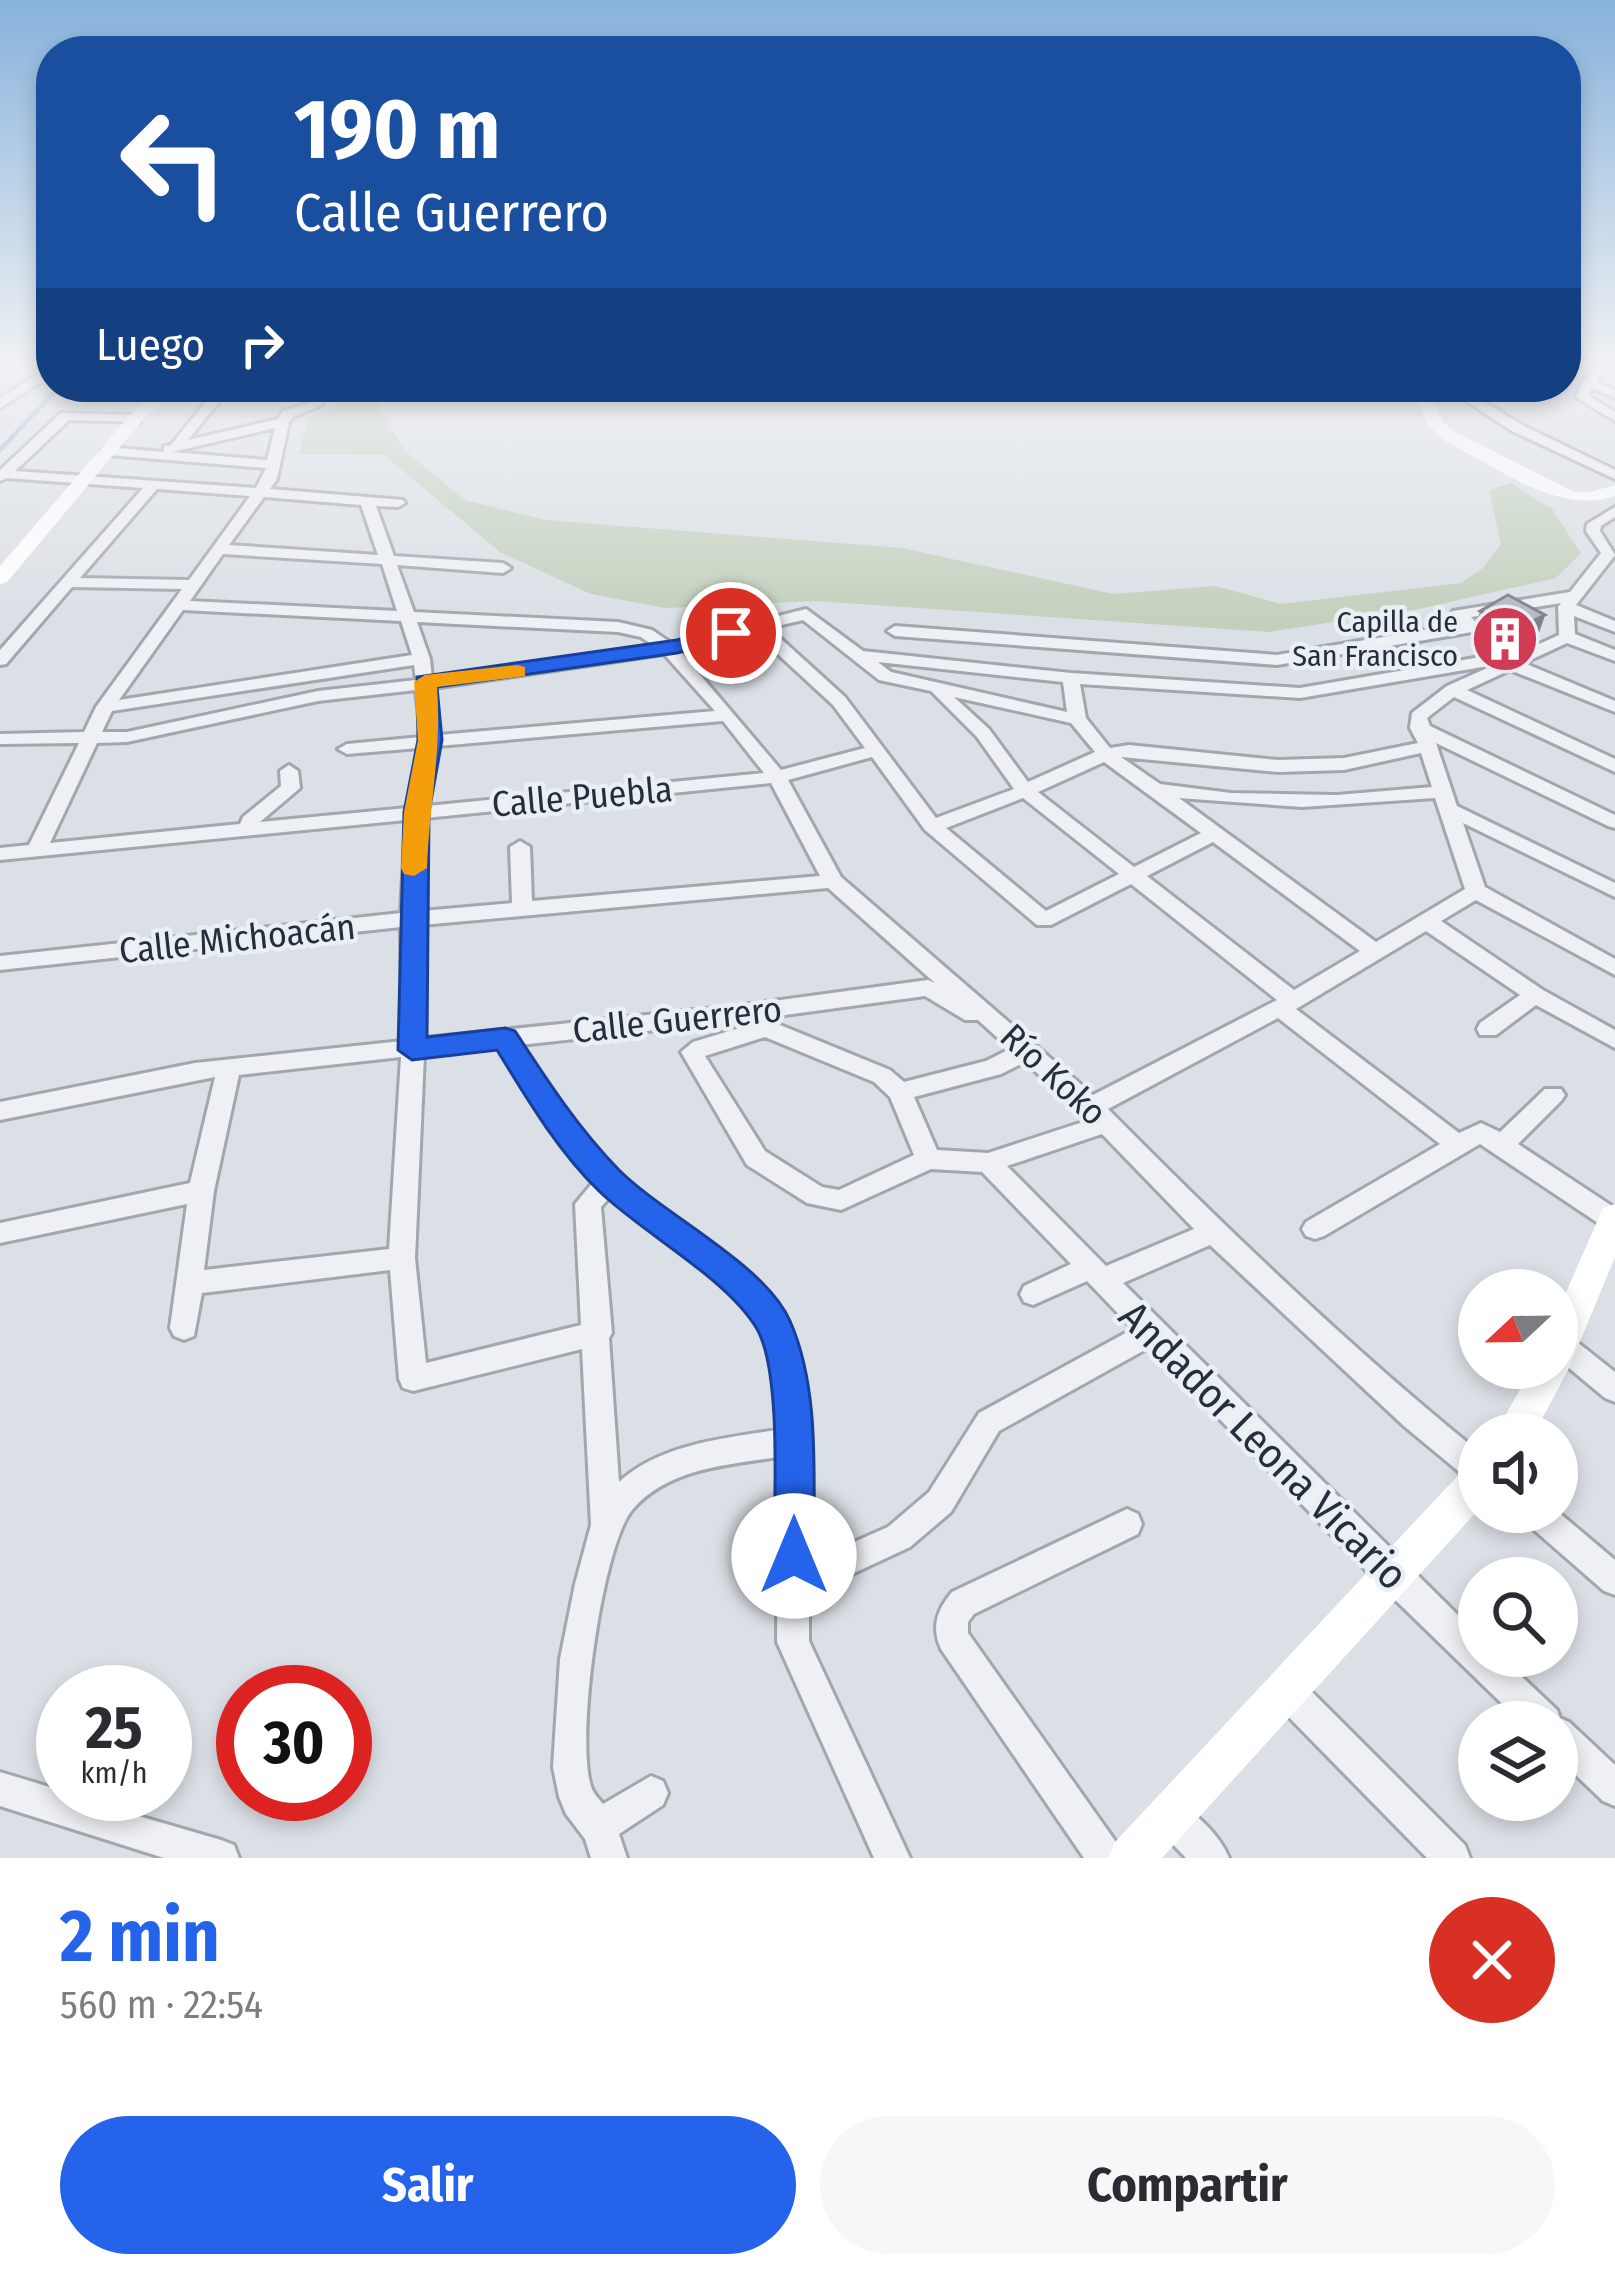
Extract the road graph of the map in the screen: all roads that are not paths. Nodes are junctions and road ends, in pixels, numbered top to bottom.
1 (29, 451) edge
2 (162, 451) edge
3 (276, 451) edge
4 (1485, 451) edge
5 (1564, 451) edge
6 (108, 452) joint
7 (150, 453) junction
8 (273, 465) junction
9 (1615, 475) edge
10 (3, 476) edge
11 (83, 480) junction
12 (154, 485) junction
13 (257, 493) junction
14 (1597, 496) edge
15 (367, 501) junction
16 (398, 503) dead end
17 (1615, 509) edge
18 (1610, 543) edge
19 (217, 549) junction
20 (388, 558) junction
21 (503, 568) dead end
22 (3, 569) edge
23 (1594, 576) junction
24 (71, 582) junction
25 (1615, 584) edge
26 (193, 585) junction
27 (1569, 602) junction
28 (177, 605) junction
29 (406, 617) junction
30 (757, 626) junction
31 (1615, 627) edge
32 (895, 631) dead end
33 (1567, 637) junction
34 (1021, 644) junction
35 (668, 648) junction
36 (857, 656) junction
37 (1615, 656) edge
38 (422, 658) junction
39 (0, 660) edge
40 (1510, 662) junction
41 (1025, 672) junction
42 (1071, 677) junction
43 (425, 682) junction
44 (934, 688) junction
45 (1454, 690) junction
46 (105, 707) junction
47 (1615, 707) edge
48 (728, 715) junction
49 (1077, 719) junction
50 (1423, 738) junction
51 (0, 739) edge
52 (89, 739) junction
53 (430, 740) junction
54 (347, 749) dead end
55 (874, 751) junction
56 (1106, 754) junction
57 (1615, 766) edge
58 (289, 771) dead end
59 (777, 777) junction
60 (1150, 789) junction
61 (1025, 791) junction
62 (1448, 800) junction
63 (416, 812) junction
64 (1615, 822) edge
65 (932, 826) junction
66 (250, 829) junction
67 (1213, 835) junction
68 (520, 847) dead end
69 (36, 851) junction
70 (0, 854) edge
71 (1133, 874) junction
72 (832, 881) junction
73 (1476, 891) junction
74 (1615, 891) edge
75 (522, 909) junction
76 (411, 919) junction
77 (1426, 922) junction
78 (1376, 952) junction
79 (0, 963) edge
80 (1615, 968) edge
81 (1535, 995) junction
82 (1286, 1005) junction
83 (743, 1013) junction
84 (991, 1016) junction
85 (764, 1029) junction
86 (1488, 1029) dead end
87 (505, 1038) junction
88 (1615, 1040) edge
89 (412, 1050) junction
90 (1028, 1050) junction
91 (229, 1067) junction
92 (900, 1093) junction
93 (1553, 1095) dead end
94 (0, 1111) edge
95 (1099, 1115) junction
96 (1492, 1139) junction
97 (1456, 1144) junction
98 (928, 1159) junction
99 (988, 1163) junction
100 (610, 1181) junction
101 (201, 1191) junction
102 (1315, 1229) dead end
103 (0, 1232) edge
104 (1213, 1232) junction
105 (1612, 1234) edge
106 (402, 1258) junction
107 (1095, 1274) junction
108 (191, 1283) junction
109 (1033, 1294) dead end
110 (1578, 1308) edge
111 (184, 1328) dead end
112 (1152, 1332) junction
113 (598, 1333) junction
114 (1578, 1368) edge
115 (1615, 1388) edge
116 (793, 1441) junction
117 (1458, 1453) edge
118 (1458, 1504) edge
119 (1126, 1524) dead end
120 (606, 1525) junction
121 (1560, 1533) edge
122 (1393, 1576) junction
123 (1615, 1580) edge
124 (793, 1585) junction
125 (1286, 1690) junction
126 (1523, 1701) edge
127 (1578, 1754) edge
128 (0, 1789) edge
129 (1615, 1790) edge
130 (651, 1793) dead end
131 (1168, 1816) junction
132 (604, 1842) edge
133 (221, 1858) edge
134 (892, 1858) edge
135 (1105, 1858) edge
136 (1131, 1858) edge
137 (1211, 1858) edge
138 (1452, 1858) edge

1 - 10 street
2 - 7 street
3 - 8 street
4 - 14 main road
5 - 9 street
6 - 7 street
6 - 11 main road
7 - 8 street
8 - 13 street
10 - 11 street
11 - 12 street
11 - 22 main road
12 - 13 street
12 - 24 street
13 - 15 street
13 - 19 street
14 - 17 street
15 - 16 street
15 - 20 street
17 - 18 street
18 - 23 street
19 - 20 street
19 - 26 street
20 - 21 street
20 - 29 street
23 - 25 street
23 - 27 street
24 - 26 street
24 - 39 street
26 - 28 street
27 - 31 street
27 - 33 street
27 - 34 street
28 - 29 street
28 - 46 street
29 - 35 street
29 - 38 street
30 - 35 street
30 - 36 street
30 - 55 street
32 - 34 street
33 - 37 street
33 - 40 street
34 - 41 street
35 - 43 street
35 - 48 street, Río Koko
36 - 41 street
36 - 44 street
38 - 43 street
38 - 46 street
40 - 42 street
40 - 45 street
40 - 47 street
41 - 42 street
42 - 49 street
43 - 52 street
43 - 53 street
44 - 49 street
44 - 61 street
45 - 50 street
45 - 57 street
46 - 52 street
48 - 53 street
48 - 59 street, Río Koko
49 - 56 street
50 - 56 street
50 - 62 street
50 - 64 street
51 - 52 street
52 - 69 street
53 - 54 street
53 - 63 street
55 - 59 street, Calle Puebla
55 - 65 street
56 - 60 street
56 - 61 street
58 - 66 street
59 - 63 street, Calle Puebla
59 - 72 street, Río Koko
60 - 62 street
60 - 67 street
61 - 65 street
61 - 71 street
62 - 73 street
62 - 74 street
63 - 66 street, Calle Puebla
63 - 76 street
65 - 71 street
66 - 69 street, Calle Puebla
67 - 71 street
67 - 78 street
68 - 75 street
69 - 70 street, Calle Puebla
71 - 82 street
72 - 75 street, Calle Michoacán
72 - 84 street, Río Koko
73 - 77 street
73 - 80 street
75 - 76 street, Calle Michoacán
76 - 79 street, Calle Michoacán
76 - 89 street
77 - 78 street
77 - 81 street
78 - 82 street
81 - 86 street
81 - 88 street
82 - 95 street
82 - 97 street
83 - 84 street, Calle Guerrero
83 - 85 street
83 - 87 street, Calle Guerrero
84 - 90 street, Río Koko
85 - 92 street
85 - 98 street
87 - 89 street, Calle Guerrero
87 - 100 street
89 - 91 street, Calle Guerrero
89 - 106 street
90 - 92 street
90 - 95 street, Río Koko
91 - 94 street, Calle Guerrero
91 - 101 street
92 - 98 street
93 - 96 street
95 - 99 street
95 - 104 street, Río Koko
96 - 97 street
96 - 105 street
97 - 102 street
98 - 99 street
99 - 107 street, Andador Leona Vicario
100 - 113 street
100 - 116 street
101 - 103 street
101 - 108 street
104 - 107 street
104 - 117 street, Río Koko
105 - 110 main road
106 - 108 street
106 - 113 street
107 - 109 street
107 - 112 street, Andador Leona Vicario
108 - 111 street
112 - 122 street, Andador Leona Vicario
112 - 124 street
113 - 120 street
114 - 115 street
116 - 120 street
116 - 124 street
118 - 122 main road
119 - 135 street
120 - 132 street
121 - 123 street
122 - 125 main road
122 - 126 street, Andador Leona Vicario
124 - 134 street
125 - 131 main road
125 - 138 street
127 - 129 street
128 - 133 street
130 - 132 street
131 - 136 main road
131 - 137 street

